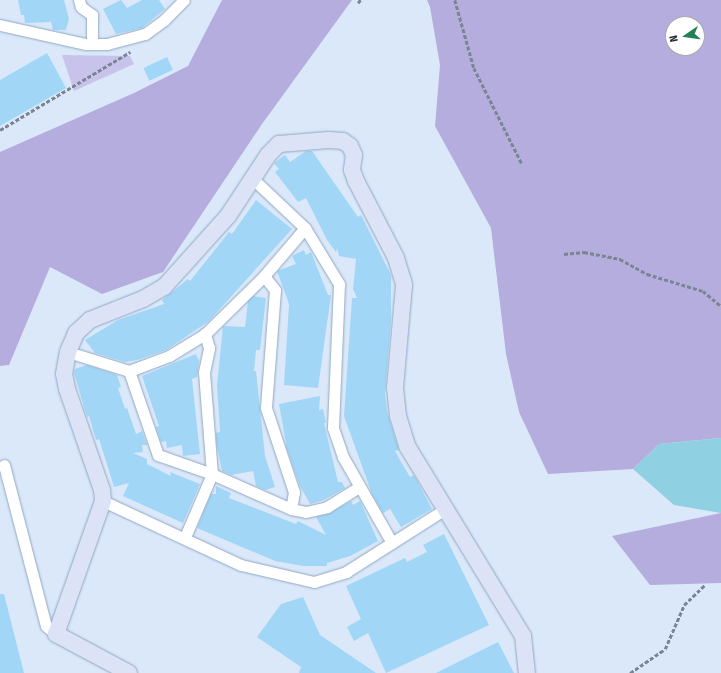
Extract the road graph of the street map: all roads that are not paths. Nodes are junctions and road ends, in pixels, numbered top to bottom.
1 (79, 0) edge
2 (184, 0) edge
3 (0, 25) edge
4 (92, 44) junction
5 (253, 179) junction
6 (304, 228) junction
7 (264, 276) junction
8 (205, 334) junction
9 (68, 352) junction
10 (129, 371) junction
11 (4, 465) dead end
12 (212, 474) junction
13 (358, 488) junction
14 (103, 501) junction
15 (291, 508) junction
16 (446, 508) junction
17 (185, 537) junction
18 (392, 543) junction
19 (56, 634) junction
20 (129, 673) edge
21 (526, 673) edge

1 - 4 street
2 - 4 street
3 - 4 street
5 - 6 street
5 - 9 street
5 - 16 street
6 - 7 street
6 - 13 street
7 - 8 street
7 - 15 street
8 - 10 street
8 - 12 street
9 - 10 street
9 - 14 street
10 - 12 street
11 - 19 street
12 - 15 street
12 - 17 street
13 - 15 street
13 - 18 street
14 - 17 street
14 - 19 street
16 - 18 street
16 - 21 street
17 - 18 street
19 - 20 street

